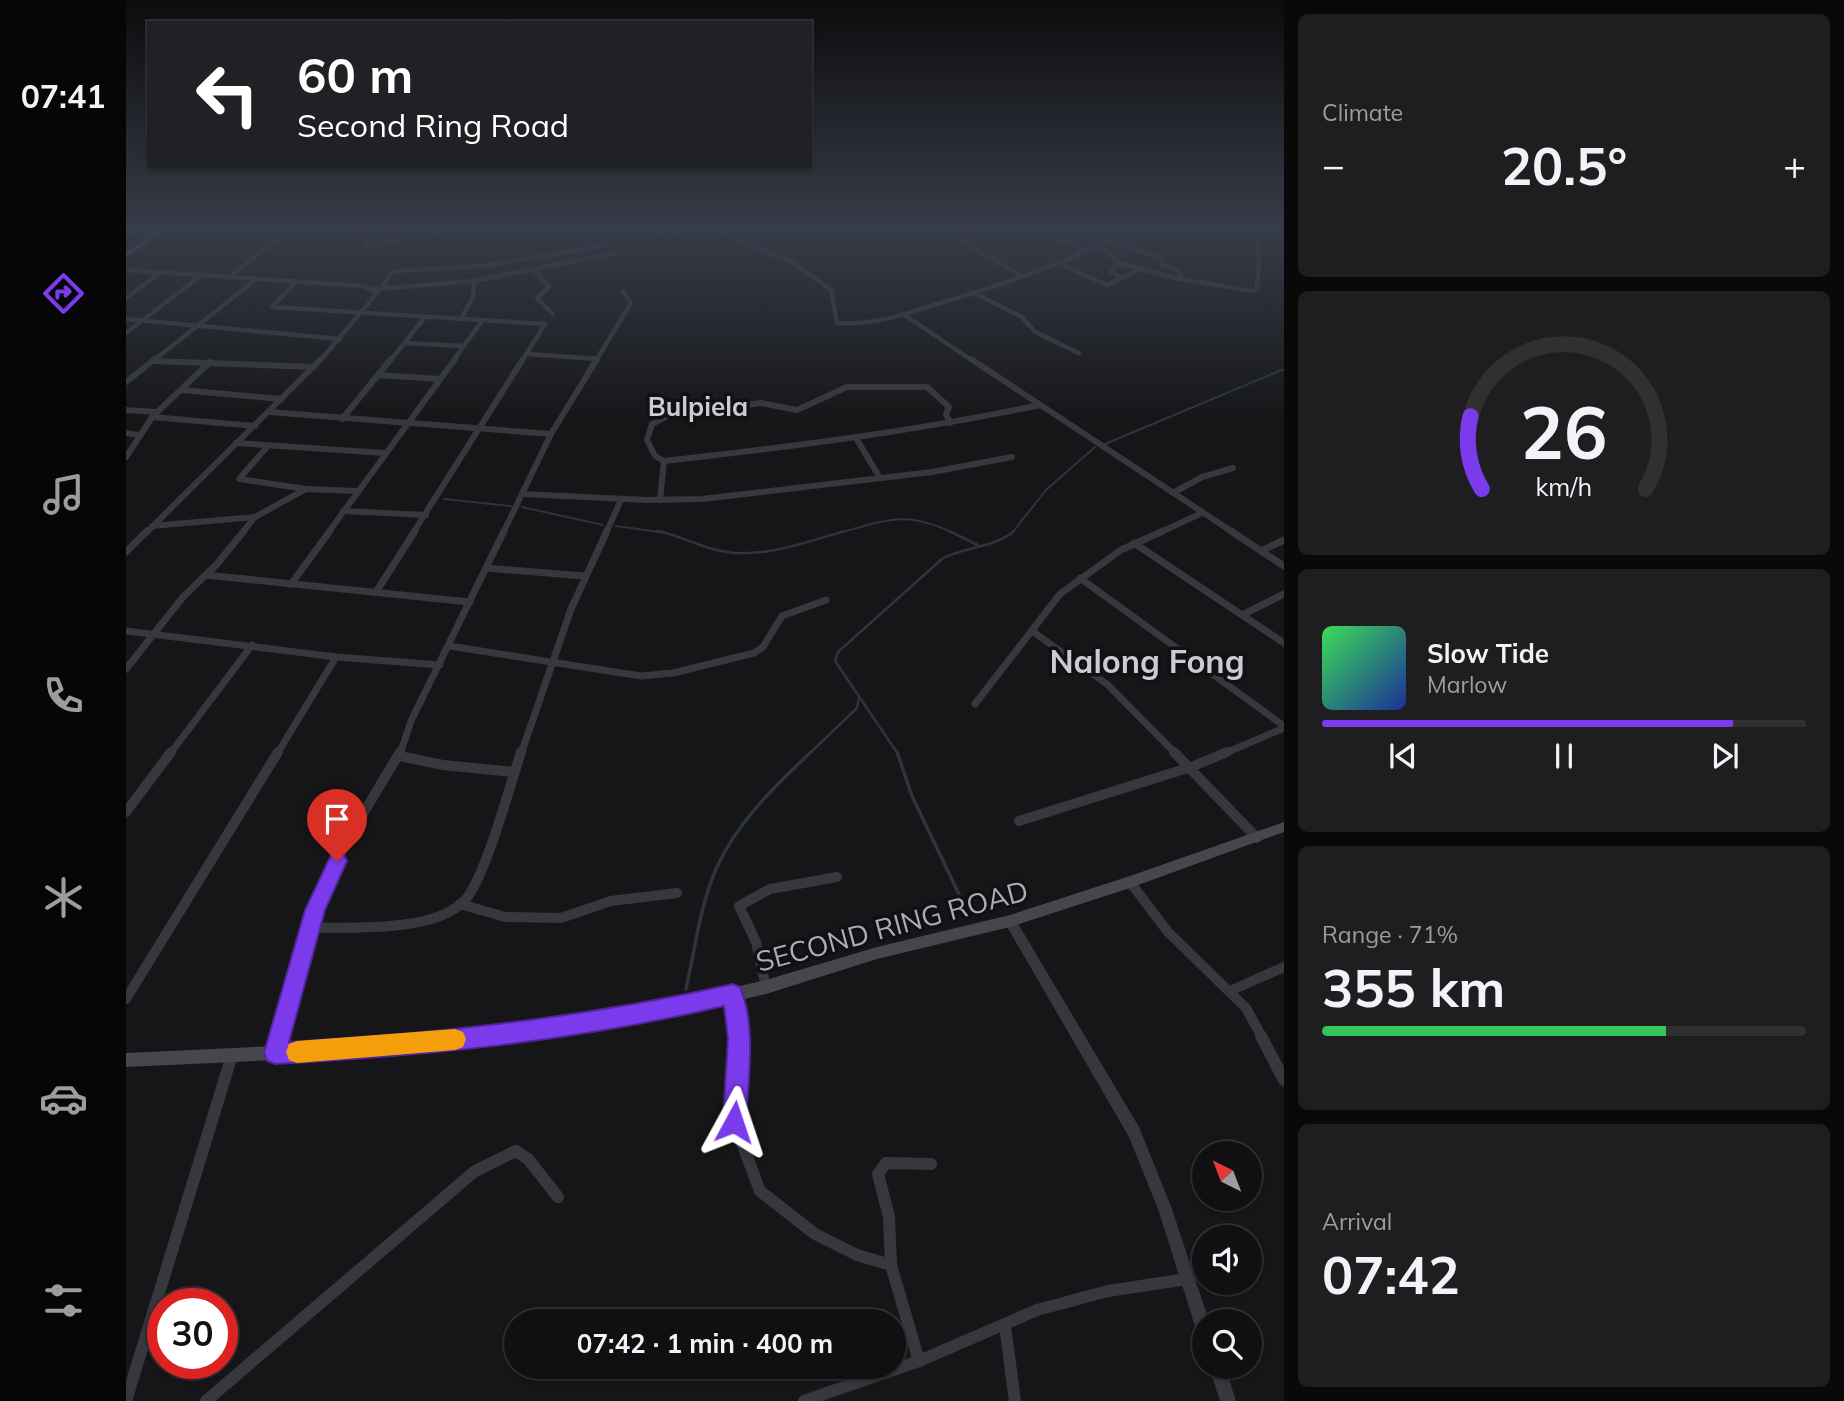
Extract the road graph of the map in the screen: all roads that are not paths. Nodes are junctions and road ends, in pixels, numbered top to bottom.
1 (180, 291) edge
2 (241, 291) edge
3 (287, 291) edge
4 (378, 291) edge
5 (473, 291) edge
6 (541, 291) edge
7 (831, 291) edge
8 (623, 292) dead end
9 (972, 292) joint
10 (363, 313) junction
11 (553, 314) dead end
12 (903, 314) junction
13 (425, 317) junction
14 (126, 319) edge
15 (461, 319) junction
16 (142, 320) junction
17 (482, 321) junction
18 (197, 326) junction
19 (126, 332) edge
20 (340, 339) junction
21 (404, 343) junction
22 (463, 346) junction
23 (1079, 353) dead end
24 (528, 354) junction
25 (597, 359) junction
26 (153, 361) junction
27 (210, 362) junction
28 (314, 368) junction
29 (378, 374) junction
30 (439, 379) junction
31 (126, 382) edge
32 (182, 390) junction
33 (282, 399) junction
34 (1040, 405) junction
35 (126, 410) edge
36 (269, 412) junction
37 (154, 415) junction
38 (342, 419) junction
39 (950, 423) junction
40 (405, 424) junction
41 (255, 426) junction
42 (481, 428) junction
43 (126, 433) edge
44 (551, 434) junction
45 (139, 435) junction
46 (856, 438) junction
47 (236, 443) junction
48 (267, 447) junction
49 (384, 453) junction
50 (126, 457) edge
51 (1012, 457) dead end
52 (664, 461) junction
53 (1233, 468) dead end
54 (880, 478) junction
55 (306, 489) junction
56 (357, 491) junction
57 (1173, 493) junction
58 (522, 494) junction
59 (621, 500) junction
60 (660, 500) junction
61 (343, 511) junction
62 (1202, 513) junction
63 (426, 515) junction
64 (255, 517) junction
65 (152, 526) junction
66 (126, 540) edge
67 (138, 540) junction
68 (1284, 540) edge
69 (1135, 543) junction
70 (1261, 551) junction
71 (126, 552) edge
72 (1284, 566) edge
73 (486, 568) junction
74 (206, 575) junction
75 (584, 576) junction
76 (1080, 578) junction
77 (291, 584) junction
78 (376, 592) junction
79 (1284, 594) edge
80 (826, 600) dead end
81 (470, 602) junction
82 (1242, 615) junction
83 (126, 631) edge
84 (1032, 631) junction
85 (154, 633) junction
86 (1284, 643) edge
87 (252, 645) junction
88 (449, 646) junction
89 (336, 657) junction
90 (553, 660) junction
91 (440, 665) junction
92 (126, 669) edge
93 (975, 704) dead end
94 (1284, 727) edge
95 (398, 756) junction
96 (1191, 767) junction
97 (514, 772) junction
98 (126, 811) edge
99 (1019, 821) dead end
100 (1284, 827) edge
101 (1257, 838) junction
102 (836, 877) dead end
103 (1130, 882) junction
104 (677, 893) dead end
105 (460, 904) junction
106 (1010, 921) junction
107 (310, 928) junction
108 (1284, 967) edge
109 (766, 987) junction
110 (1230, 991) junction
111 (733, 994) junction
112 (126, 999) edge
113 (275, 1053) junction
114 (232, 1055) junction
115 (126, 1060) edge
116 (1284, 1080) edge
117 (931, 1164) dead end
118 (558, 1197) dead end
119 (891, 1265) junction
120 (1187, 1279) junction
121 (1197, 1309) edge
122 (1005, 1326) junction
123 (919, 1362) junction
124 (1221, 1379) edge
125 (126, 1401) edge
126 (206, 1401) edge
127 (804, 1401) edge
128 (1015, 1401) edge
129 (1228, 1401) edge

1 - 16 street
2 - 18 street
3 - 10 street
4 - 10 street
5 - 15 street
6 - 11 street
7 - 12 street
8 - 25 street
9 - 12 street
9 - 23 street
10 - 13 street
10 - 20 street
12 - 34 street
13 - 15 street
13 - 21 street
14 - 16 street
15 - 17 street
16 - 18 street
16 - 19 street
17 - 22 street
17 - 24 street
18 - 20 street
18 - 26 street
20 - 28 street
21 - 22 street
21 - 29 street
22 - 30 street
24 - 25 street
24 - 42 street
25 - 44 street
26 - 27 street
26 - 31 street
27 - 28 street
27 - 32 street
28 - 33 street
29 - 30 street
29 - 38 street
30 - 40 street
32 - 33 street
32 - 37 street
33 - 36 street
34 - 39 street
34 - 57 street
35 - 37 street
36 - 38 street
36 - 41 street
37 - 41 street
37 - 45 street
38 - 40 street
39 - 46 street
39 - 52 street
40 - 42 street
40 - 49 street
41 - 47 street
42 - 44 street
42 - 63 street
43 - 45 street
44 - 58 street
45 - 50 street
46 - 52 street
46 - 54 street
47 - 48 street
47 - 65 street
48 - 49 street
48 - 55 street
49 - 56 street
51 - 54 street
52 - 60 street
53 - 57 street
54 - 60 street
55 - 56 street
55 - 64 street
56 - 61 street
57 - 62 street
58 - 59 street
58 - 73 street
59 - 60 street
59 - 75 street
61 - 63 street
61 - 77 street
62 - 69 street
62 - 70 street
63 - 78 street
64 - 65 street
64 - 74 street
65 - 67 street
66 - 67 street
67 - 71 street
68 - 70 street
69 - 76 street
69 - 82 street
70 - 72 street
73 - 75 street
73 - 81 street
74 - 77 street
74 - 85 street
75 - 90 street
76 - 84 street
76 - 94 street
77 - 78 street
78 - 81 street
79 - 82 street
80 - 90 street
81 - 88 street
82 - 86 street
83 - 85 street
84 - 93 street
84 - 96 street
85 - 87 street
85 - 92 street
87 - 89 street
87 - 98 street
88 - 90 street
88 - 91 street
89 - 91 street
89 - 112 street
90 - 97 street
91 - 95 street
94 - 96 street
95 - 97 street
95 - 107 street
96 - 99 street
96 - 101 street
97 - 105 street
100 - 101 main road, SECOND RING ROAD
101 - 103 main road, SECOND RING ROAD
102 - 109 street
103 - 106 main road, SECOND RING ROAD
103 - 110 street
104 - 105 street
105 - 107 street
106 - 109 main road, SECOND RING ROAD
106 - 120 street
107 - 113 street
108 - 110 street
109 - 111 main road, SECOND RING ROAD
110 - 116 street
111 - 113 main road, SECOND RING ROAD
111 - 119 street
113 - 114 main road, SECOND RING ROAD
114 - 115 main road, SECOND RING ROAD
114 - 125 street
117 - 119 street
118 - 126 street
119 - 123 street
120 - 121 street
120 - 122 street
122 - 123 street
122 - 128 street
123 - 127 street
124 - 129 street

